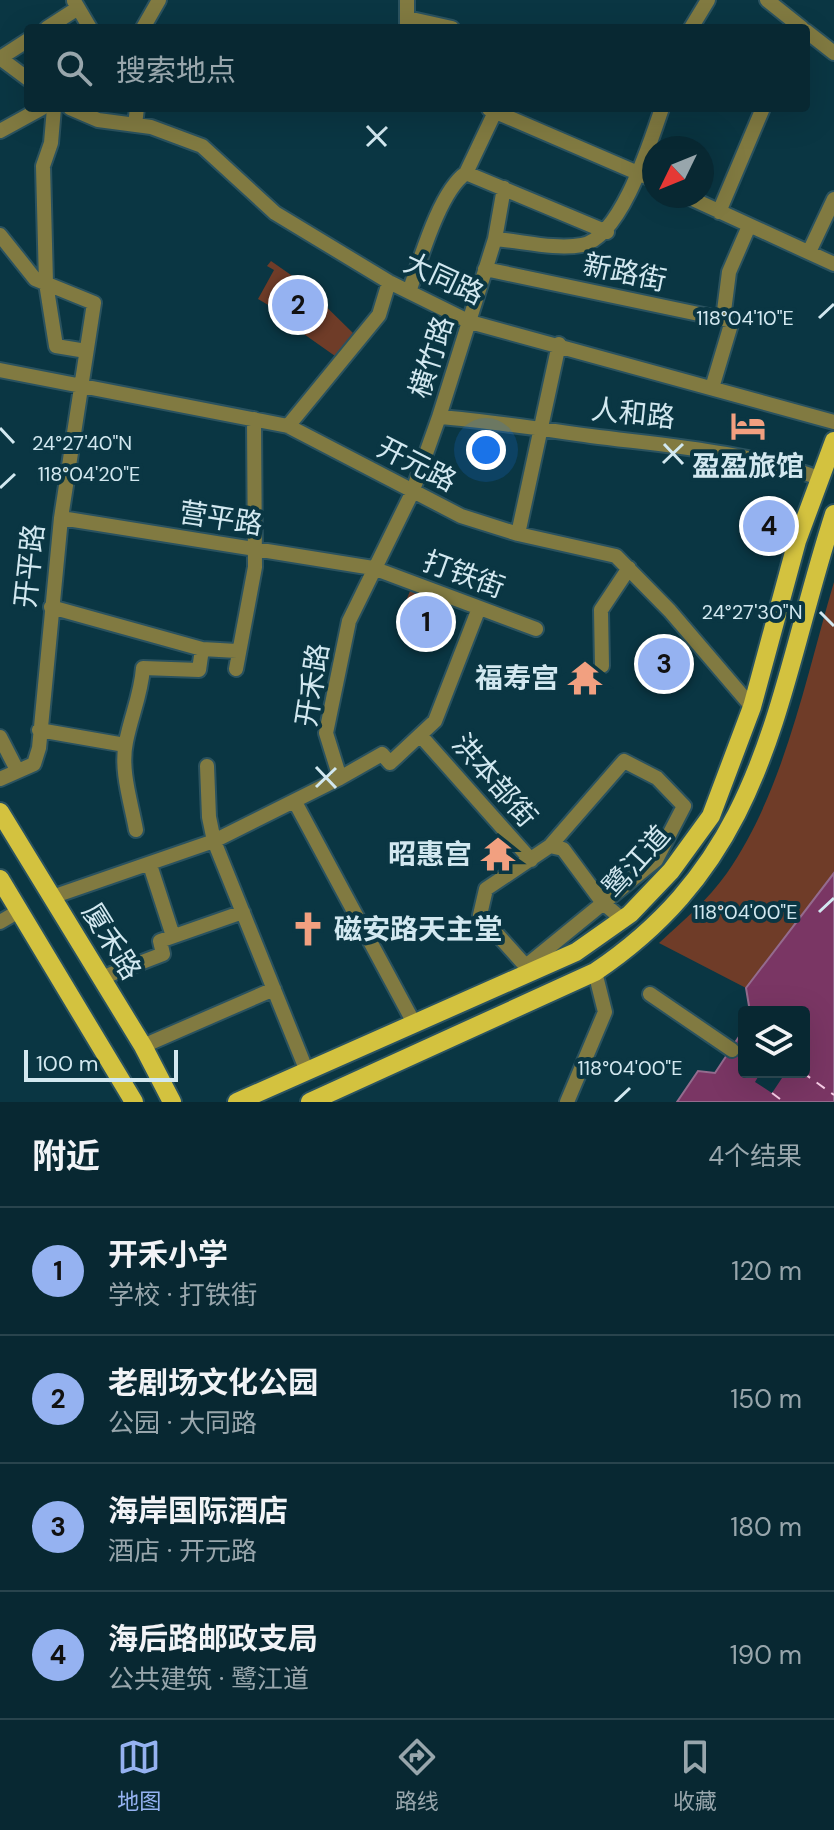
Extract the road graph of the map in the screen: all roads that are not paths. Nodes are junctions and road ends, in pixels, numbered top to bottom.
1 (159, 0) edge
2 (407, 0) edge
3 (708, 0) edge
4 (767, 0) edge
5 (76, 4) edge
6 (407, 23) edge
7 (52, 24) edge
8 (88, 24) edge
9 (145, 24) edge
10 (693, 24) edge
11 (796, 24) edge
12 (810, 35) edge
13 (24, 43) edge
14 (834, 53) edge
15 (0, 58) edge
16 (24, 76) edge
17 (35, 112) edge
18 (54, 112) edge
19 (79, 112) edge
20 (137, 112) edge
21 (500, 112) edge
22 (503, 112) edge
23 (661, 112) edge
24 (761, 112) edge
25 (135, 125) junction
26 (0, 131) edge
27 (466, 173) junction
28 (638, 173) junction
29 (642, 175) edge
30 (504, 188) junction
31 (834, 199) edge
32 (711, 208) edge
33 (719, 212) junction
34 (749, 226) junction
35 (607, 232) junction
36 (0, 235) edge
37 (495, 239) junction
38 (809, 252) junction
39 (834, 264) edge
40 (485, 269) junction
41 (389, 282) junction
42 (46, 283) junction
43 (409, 292) junction
44 (723, 319) junction
45 (470, 322) junction
46 (559, 344) junction
47 (86, 351) junction
48 (0, 370) edge
49 (80, 385) junction
50 (712, 388) junction
51 (439, 417) junction
52 (254, 419) junction
53 (834, 422) edge
54 (288, 426) junction
55 (543, 428) junction
56 (834, 441) edge
57 (819, 478) junction
58 (412, 493) junction
59 (834, 514) edge
60 (61, 518) junction
61 (518, 534) junction
62 (255, 550) junction
63 (373, 568) junction
64 (629, 568) junction
65 (51, 607) junction
66 (479, 608) junction
67 (536, 629) dead end
68 (202, 649) junction
69 (237, 651) junction
70 (602, 666) dead end
71 (236, 669) dead end
72 (752, 707) junction
73 (39, 730) junction
74 (420, 735) junction
75 (0, 737) edge
76 (125, 745) junction
77 (207, 766) dead end
78 (17, 770) junction
79 (340, 778) junction
80 (0, 779) edge
81 (295, 802) junction
82 (684, 806) junction
83 (0, 812) edge
84 (706, 824) junction
85 (136, 830) dead end
86 (214, 841) junction
87 (550, 846) junction
88 (531, 860) junction
89 (150, 865) junction
90 (0, 879) edge
91 (52, 897) junction
92 (603, 903) junction
93 (19, 911) junction
94 (243, 912) junction
95 (622, 919) junction
96 (0, 922) edge
97 (173, 936) junction
98 (529, 969) junction
99 (595, 972) junction
100 (101, 978) junction
101 (274, 989) junction
102 (650, 994) dead end
103 (414, 1023) junction
104 (143, 1046) junction
105 (732, 1050) dead end
106 (306, 1069) junction
107 (134, 1102) edge
108 (172, 1102) edge
109 (237, 1102) edge
110 (310, 1102) edge
111 (567, 1102) edge

1 - 9 street
2 - 6 street
3 - 10 street
4 - 11 street
5 - 7 street
5 - 8 street
12 - 14 street
13 - 15 street
15 - 16 street
17 - 26 street
18 - 42 street
19 - 25 street, 大同路
20 - 25 street
21 - 27 street
22 - 28 street
23 - 28 street
24 - 33 street
25 - 41 street, 大同路
27 - 30 street
27 - 43 street
28 - 29 street
28 - 35 street
30 - 35 street
30 - 37 street, 横竹路
31 - 38 street
32 - 33 street
33 - 34 street
34 - 38 street
34 - 44 street
35 - 37 street
36 - 42 street
37 - 40 street, 横竹路
38 - 39 street
40 - 44 street, 新路街
40 - 45 street, 横竹路
41 - 43 street, 大同路
41 - 54 street
42 - 47 street
42 - 47 street, 开平路
43 - 45 street, 大同路
44 - 50 street
45 - 46 street, 大同路
45 - 51 street, 横竹路
46 - 50 street, 大同路
46 - 55 street
47 - 49 street, 开平路
48 - 49 street, 开元路
49 - 52 street, 开元路
49 - 60 street, 开平路
50 - 53 street, 大同路
51 - 55 street, 人和路
51 - 58 street, 横竹路
52 - 54 street, 开元路
52 - 62 street
54 - 58 street, 开元路
55 - 57 street, 人和路
55 - 61 street
56 - 57 main road, 鹭江道
57 - 72 main road, 鹭江道
58 - 61 street, 开元路
58 - 63 street, 开禾路
59 - 99 main road, 鹭江道
60 - 62 street, 营平路
60 - 65 street, 开平路
61 - 64 street, 开元路
62 - 63 street, 营平路
62 - 69 street
63 - 66 street, 打铁街
63 - 79 street, 开禾路
64 - 70 street
64 - 72 street, 开元路
65 - 68 street
65 - 73 street, 开平路
66 - 67 street, 打铁街
66 - 74 street
68 - 69 street
68 - 76 street
69 - 71 street
72 - 84 main road, 鹭江道
73 - 76 street
73 - 78 street, 开平路
74 - 79 street
74 - 88 street, 洪本部街
75 - 78 street
76 - 85 street
77 - 86 street
78 - 80 street, 开平路
79 - 81 street
81 - 86 street
81 - 103 street
82 - 84 street
82 - 87 street
82 - 92 street
83 - 91 main road, 厦禾路
84 - 95 main road, 鹭江道
86 - 89 street
86 - 94 street
87 - 88 street
87 - 92 street
88 - 98 street
89 - 91 street
89 - 97 street
90 - 93 main road
91 - 100 main road, 厦禾路
92 - 95 street
92 - 98 street
93 - 96 street
93 - 107 main road
94 - 97 street
94 - 101 street
95 - 98 main road, 鹭江道
97 - 100 street
98 - 103 main road, 鹭江道
99 - 110 main road, 鹭江道
99 - 111 street
100 - 104 main road, 厦禾路
101 - 104 street
101 - 106 street
102 - 105 street
103 - 106 main road, 鹭江道
104 - 108 main road, 厦禾路
106 - 109 main road, 鹭江道

